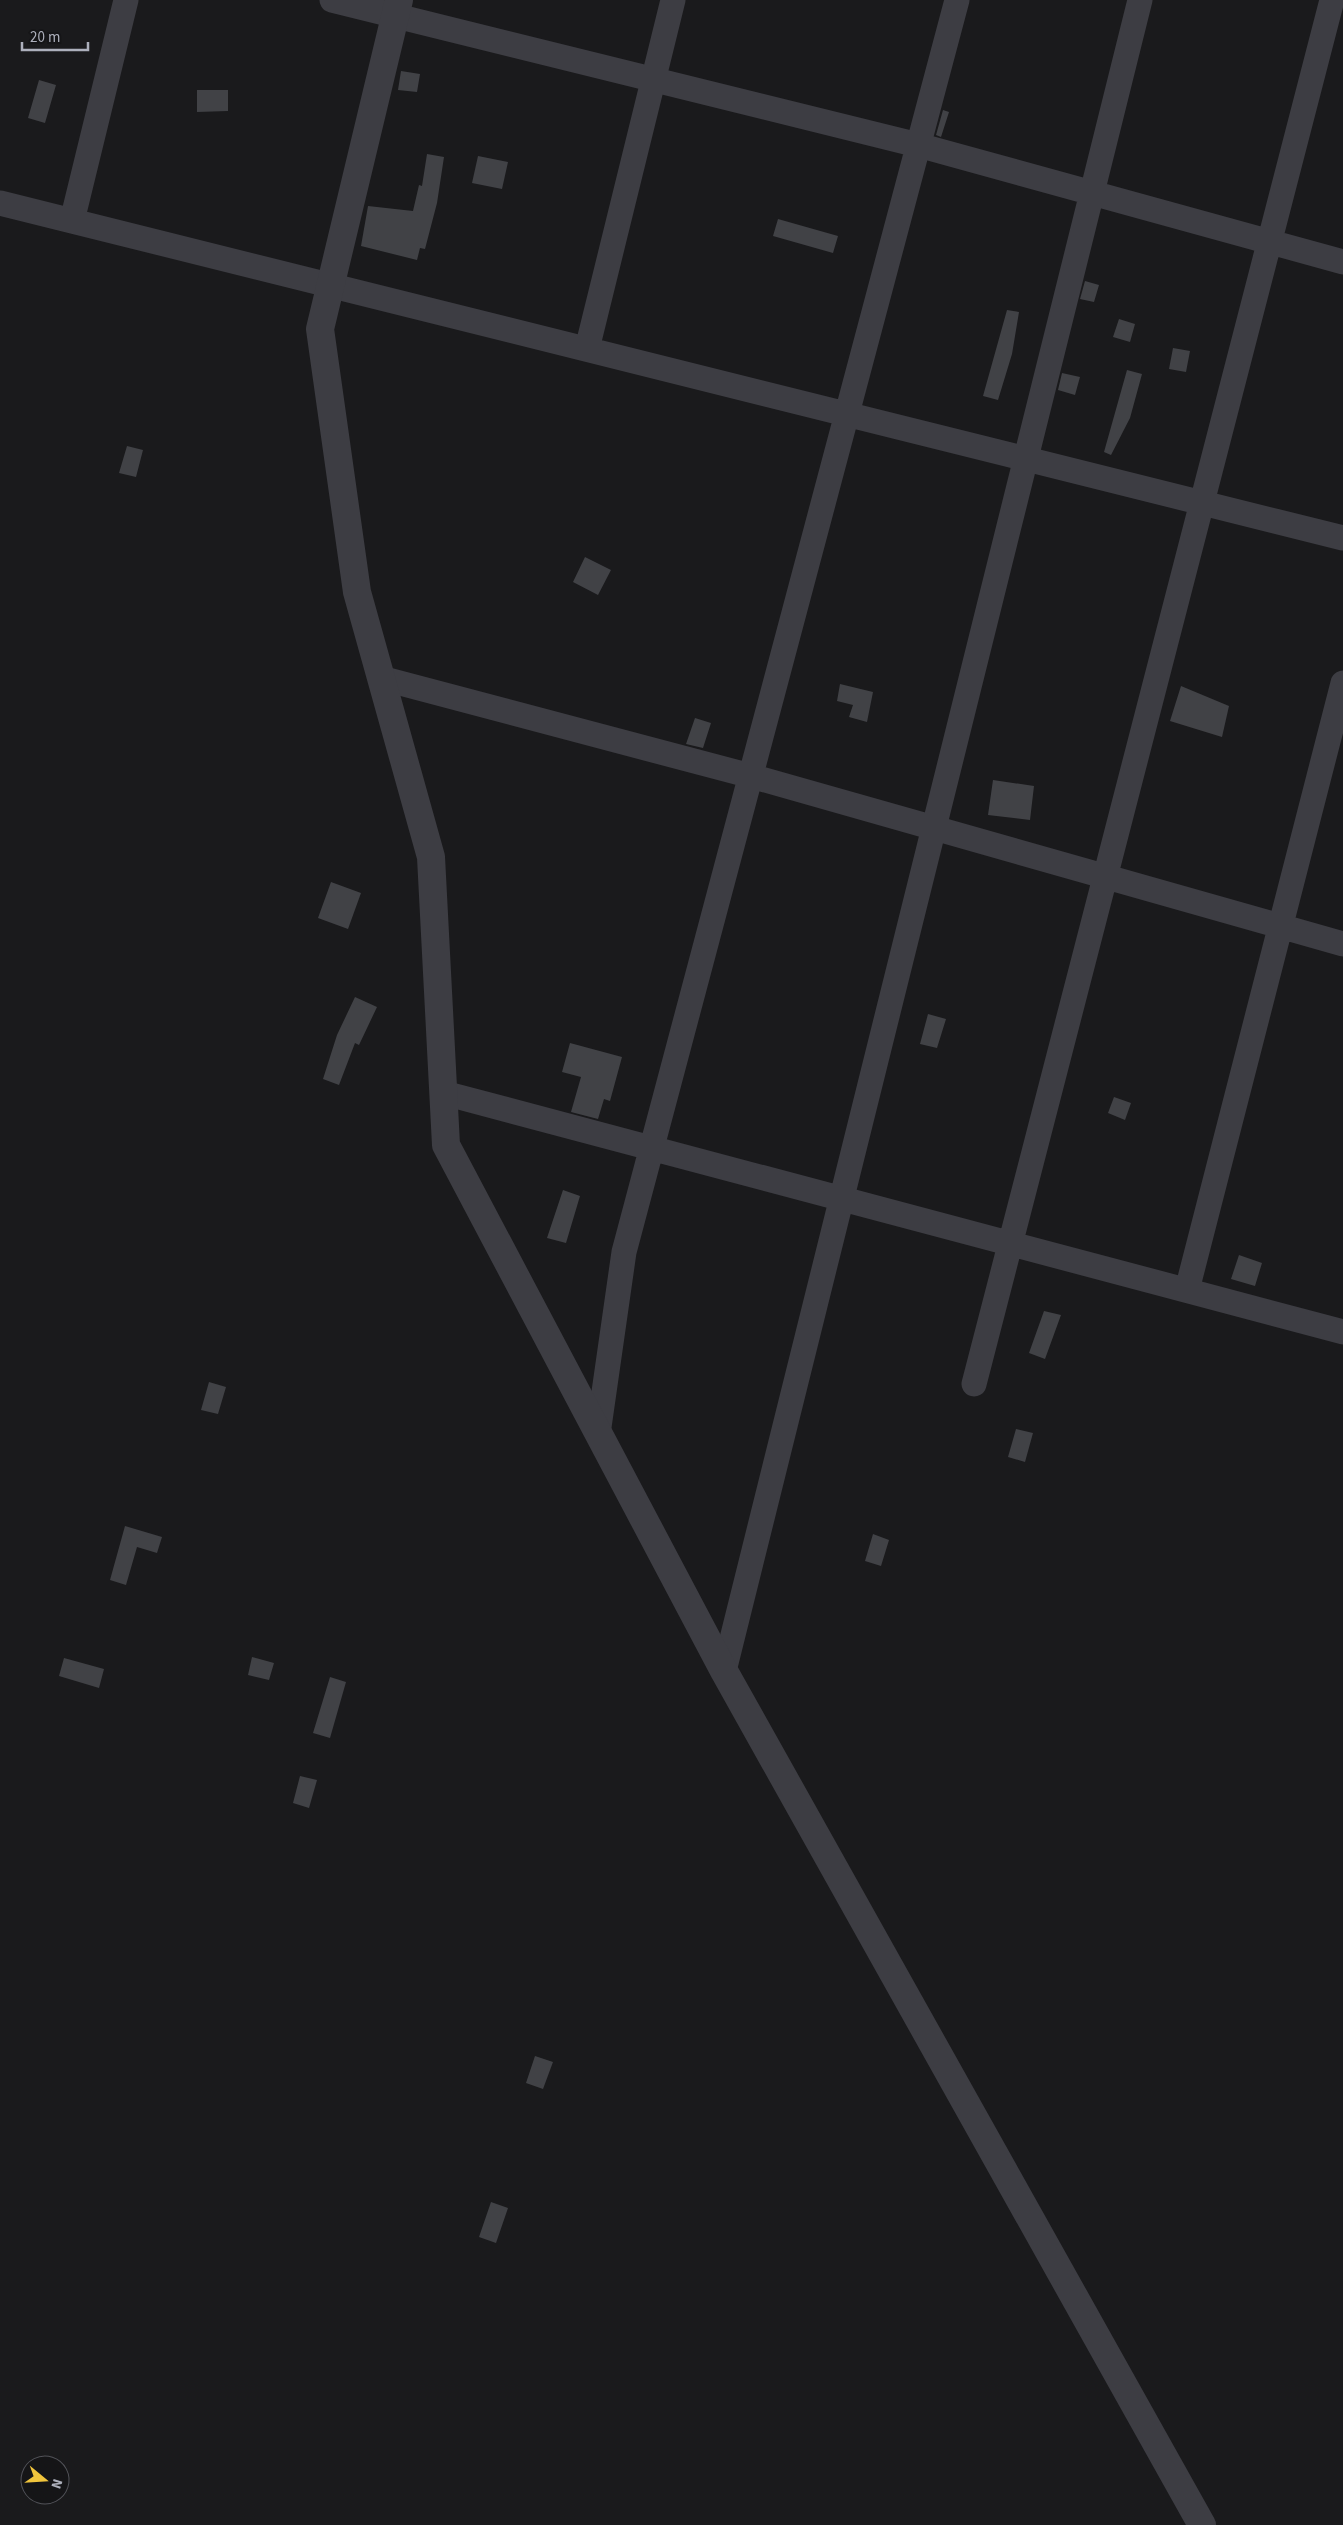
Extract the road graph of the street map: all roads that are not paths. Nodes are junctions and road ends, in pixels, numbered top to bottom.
1 (126, 0) edge
2 (332, 0) edge
3 (672, 0) edge
4 (957, 0) edge
5 (1140, 0) edge
6 (1332, 0) edge
7 (397, 8) edge
8 (653, 80) junction
9 (918, 145) junction
10 (1092, 193) junction
11 (0, 203) edge
12 (72, 221) junction
13 (1270, 242) junction
14 (1343, 262) edge
15 (330, 286) junction
16 (587, 349) junction
17 (847, 414) junction
18 (1026, 459) junction
19 (1202, 503) junction
20 (1343, 538) edge
21 (381, 678) junction
22 (1343, 683) edge
23 (751, 776) junction
24 (934, 828) junction
25 (1106, 876) junction
26 (1280, 926) junction
27 (1343, 944) edge
28 (444, 1093) junction
29 (652, 1148) junction
30 (842, 1199) junction
31 (1010, 1244) junction
32 (1187, 1290) junction
33 (1343, 1332) edge
34 (974, 1384) dead end
35 (598, 1434) junction
36 (724, 1671) junction
37 (1202, 2525) edge

1 - 12 street
2 - 7 street
3 - 8 street
4 - 9 street
5 - 10 street
6 - 13 street
7 - 8 street
7 - 15 street
8 - 9 street
8 - 16 street
9 - 10 street
9 - 17 street
10 - 13 street
10 - 18 street
11 - 12 street
12 - 15 street
13 - 14 street
13 - 19 street
15 - 16 street
15 - 21 street
16 - 17 street
17 - 18 street
17 - 23 street
18 - 19 street
18 - 24 street
19 - 20 street
19 - 25 street
21 - 23 street
21 - 28 street
22 - 26 street
23 - 24 street
23 - 29 street
24 - 25 street
24 - 30 street
25 - 26 street
25 - 31 street
26 - 27 street
26 - 32 street
28 - 29 street
28 - 35 street
29 - 30 street
29 - 35 street
30 - 31 street
30 - 36 street
31 - 32 street
31 - 34 street
32 - 33 street
35 - 36 street
36 - 37 street

